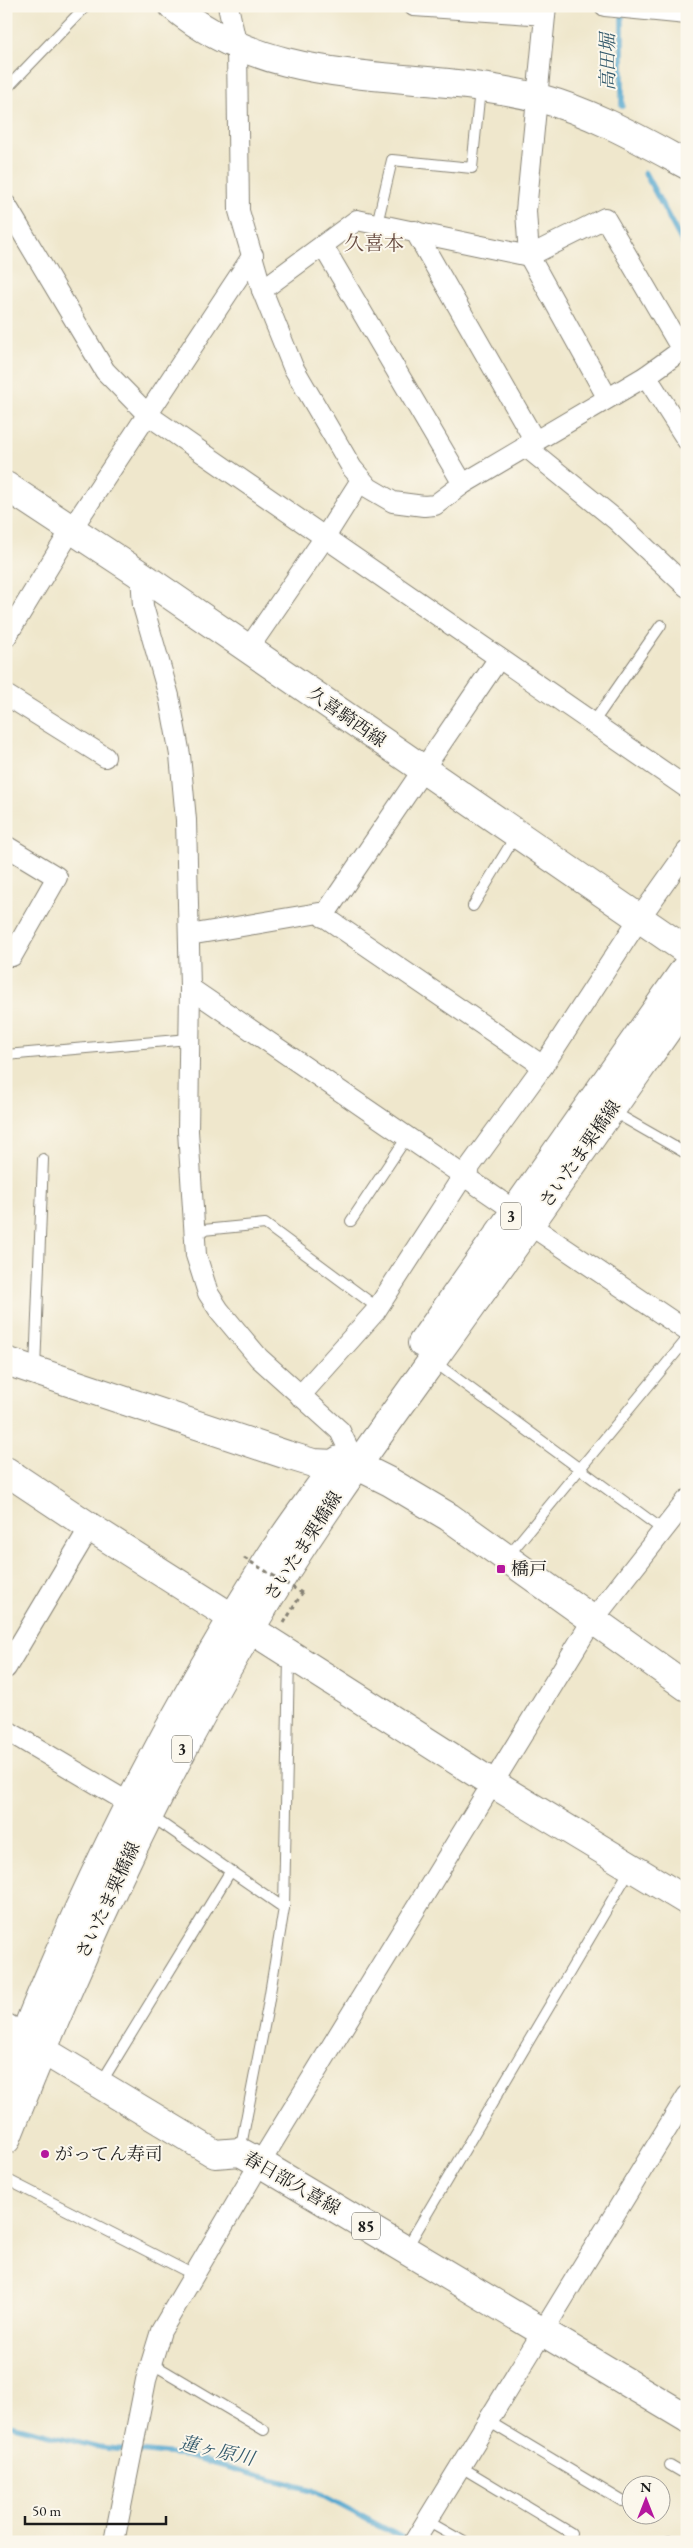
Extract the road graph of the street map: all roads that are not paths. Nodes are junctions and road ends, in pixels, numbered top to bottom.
1 (86, 6) edge
2 (173, 6) edge
3 (228, 6) edge
4 (414, 6) edge
5 (605, 6) edge
6 (545, 11) edge
7 (687, 14) edge
8 (237, 47) junction
9 (480, 88) junction
10 (6, 89) edge
11 (538, 98) junction
12 (685, 161) edge
13 (8, 210) edge
14 (377, 224) junction
15 (415, 231) junction
16 (323, 246) junction
17 (253, 255) junction
18 (529, 256) junction
19 (262, 290) junction
20 (646, 376) junction
21 (607, 397) junction
22 (148, 415) junction
23 (687, 440) edge
24 (530, 443) junction
25 (361, 480) junction
26 (463, 484) junction
27 (6, 486) edge
28 (71, 530) junction
29 (325, 537) junction
30 (141, 575) junction
31 (687, 587) edge
32 (661, 625) dead end
33 (6, 637) edge
34 (248, 649) junction
35 (499, 658) junction
36 (6, 695) edge
37 (593, 723) junction
38 (105, 757) dead end
39 (423, 770) junction
40 (687, 788) edge
41 (517, 834) junction
42 (6, 846) edge
43 (687, 851) edge
44 (473, 906) dead end
45 (323, 916) junction
46 (639, 919) junction
47 (189, 935) junction
48 (687, 951) edge
49 (6, 953) edge
50 (687, 966) edge
51 (190, 988) junction
52 (687, 1002) edge
53 (189, 1038) junction
54 (6, 1055) edge
55 (542, 1066) junction
56 (611, 1110) junction
57 (407, 1137) junction
58 (686, 1153) edge
59 (43, 1159) dead end
60 (463, 1176) junction
61 (522, 1218) junction
62 (351, 1220) dead end
63 (193, 1231) junction
64 (378, 1308) junction
65 (687, 1331) edge
66 (687, 1339) edge
67 (432, 1360) junction
68 (6, 1361) edge
69 (35, 1371) junction
70 (300, 1396) junction
71 (346, 1460) junction
72 (579, 1468) junction
73 (6, 1470) edge
74 (687, 1500) edge
75 (90, 1527) junction
76 (663, 1530) junction
77 (506, 1558) junction
78 (592, 1621) junction
79 (242, 1622) junction
80 (289, 1653) junction
81 (6, 1668) edge
82 (687, 1687) edge
83 (6, 1730) edge
84 (492, 1783) junction
85 (139, 1809) junction
86 (631, 1867) junction
87 (230, 1872) junction
88 (687, 1901) edge
89 (284, 1908) junction
90 (24, 2039) edge
91 (6, 2082) edge
92 (99, 2086) junction
93 (687, 2096) edge
94 (6, 2140) edge
95 (250, 2157) junction
96 (6, 2179) edge
97 (406, 2250) junction
98 (194, 2275) junction
99 (544, 2332) junction
100 (151, 2363) junction
101 (685, 2414) edge
102 (488, 2421) junction
103 (264, 2430) dead end
104 (670, 2465) dead end
105 (461, 2467) junction
106 (687, 2475) edge
107 (620, 2500) edge
108 (427, 2521) junction
109 (571, 2533) dead end
110 (114, 2542) edge
111 (414, 2542) edge
112 (464, 2542) edge

1 - 10 lane
2 - 8 main road
3 - 8 street
4 - 6 street
5 - 7 street
6 - 11 street
8 - 9 main road
8 - 17 street
9 - 11 main road
9 - 14 lane
11 - 12 main road
11 - 18 street
13 - 22 street
14 - 15 street
14 - 16 street
15 - 18 street
15 - 24 street
16 - 19 street
16 - 26 street
17 - 19 street
17 - 22 street
18 - 20 street
18 - 21 street
19 - 25 street
20 - 21 street
20 - 23 street
21 - 24 street
22 - 28 street
22 - 29 street
24 - 26 street
24 - 31 street
25 - 26 street
25 - 29 street
27 - 28 main road, 久喜騎西線
28 - 30 main road, 久喜騎西線
28 - 33 street
29 - 34 street
29 - 35 street
30 - 34 main road, 久喜騎西線
30 - 47 street
32 - 37 lane
34 - 39 main road, 久喜騎西線
35 - 37 street
35 - 39 street
36 - 38 street
37 - 40 street
39 - 41 main road, 久喜騎西線
39 - 45 street
41 - 44 lane
41 - 46 main road, 久喜騎西線
42 - 49 street
43 - 46 street
45 - 47 street
45 - 55 street
46 - 48 main road, 久喜騎西線
46 - 55 street
47 - 51 street
50 - 61 main road, さいたま栗橋線 / 3
51 - 53 street
51 - 57 street
52 - 56 main road, さいたま栗橋線 / 3
53 - 54 lane
53 - 63 street
55 - 60 street
56 - 58 lane
56 - 61 main road, さいたま栗橋線 / 3
57 - 60 street
57 - 62 lane
59 - 69 lane
60 - 61 street
60 - 64 street
61 - 65 street
61 - 67 main road, さいたま栗橋線 / 3
61 - 71 main road, さいたま栗橋線 / 3
63 - 64 lane
63 - 70 street
64 - 70 street
66 - 72 lane
67 - 71 main road, さいたま栗橋線 / 3
67 - 72 lane
68 - 69 main road
69 - 71 main road
70 - 71 street
71 - 77 main road
71 - 79 main road, さいたま栗橋線 / 3
72 - 76 lane
72 - 77 lane
73 - 75 main road
74 - 76 street
75 - 79 main road
75 - 81 street
76 - 78 street
77 - 78 main road
78 - 82 main road
78 - 84 street
79 - 80 main road
79 - 85 main road, さいたま栗橋線 / 3
80 - 84 main road
80 - 89 lane
83 - 85 street
84 - 86 main road
84 - 95 street
85 - 87 lane
85 - 90 main road, さいたま栗橋線 / 3
86 - 88 main road
86 - 97 lane
87 - 89 lane
87 - 92 lane
89 - 95 lane
90 - 91 main road, さいたま栗橋線 / 3
90 - 92 main road, 春日部久喜線
90 - 94 main road, さいたま栗橋線 / 3
92 - 95 main road, 春日部久喜線
93 - 99 street
95 - 97 main road, 春日部久喜線 / 85
95 - 98 street
96 - 98 lane
97 - 99 main road, 春日部久喜線 / 85
98 - 100 street
99 - 101 main road, 春日部久喜線 / 85
99 - 102 street
100 - 103 lane
100 - 110 street
102 - 105 street
102 - 107 lane
104 - 106 lane
105 - 108 street
105 - 109 lane
108 - 111 street
108 - 112 lane

